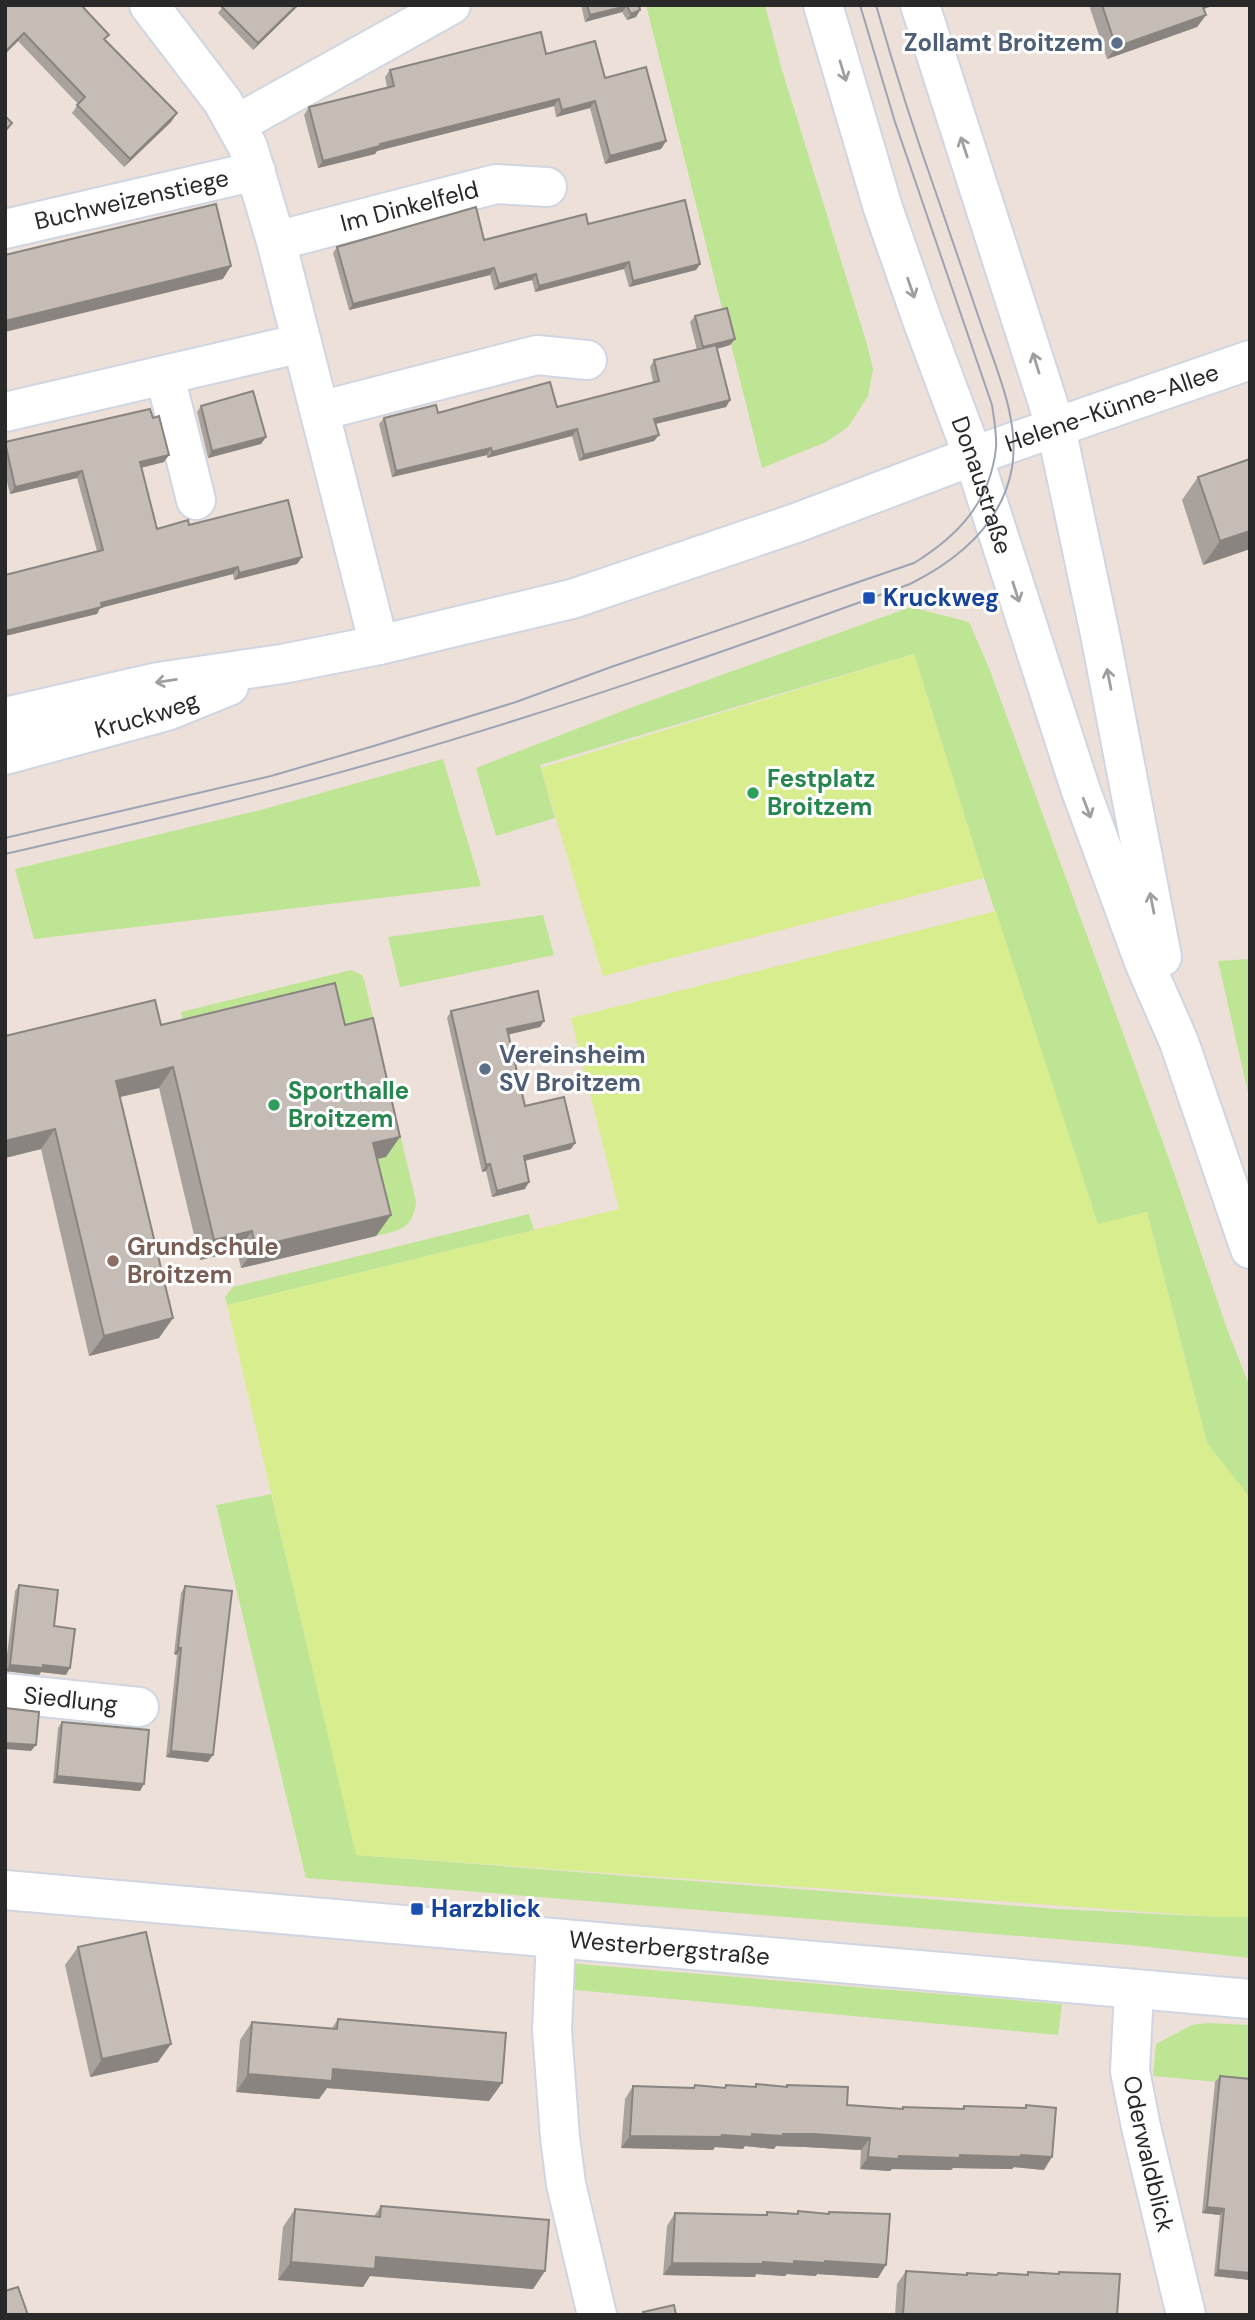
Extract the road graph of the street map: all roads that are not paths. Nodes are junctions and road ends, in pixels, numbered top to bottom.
1 (452, 5) edge
2 (823, 5) edge
3 (920, 5) edge
4 (167, 12) edge
5 (237, 124) junction
6 (256, 171) junction
7 (547, 187) dead end
8 (5, 229) edge
9 (276, 241) junction
10 (302, 343) junction
11 (586, 360) dead end
12 (1250, 360) edge
13 (165, 376) junction
14 (320, 411) junction
15 (5, 412) edge
16 (1056, 428) junction
17 (973, 456) junction
18 (196, 500) dead end
19 (379, 645) junction
20 (282, 664) junction
21 (5, 717) edge
22 (5, 755) edge
23 (1179, 1042) junction
24 (1250, 1249) edge
25 (5, 1693) edge
26 (139, 1707) dead end
27 (5, 1890) edge
28 (556, 1939) junction
29 (1134, 1990) junction
30 (1250, 1999) edge
31 (597, 2315) edge
32 (1185, 2315) edge

1 - 5 street
2 -> 17 street, Donaustraße
16 -> 3 street, Donaustraße
4 - 5 street
5 - 6 street
6 - 8 street, Buchweizenstiege
6 - 9 street
7 - 9 street, Im Dinkelfeld
9 - 10 street
10 - 13 street
10 - 14 street
11 - 14 street
12 - 16 street, Helene-Künne-Allee
13 - 15 street
13 - 18 street
14 - 19 street
16 - 17 street, Helene-Künne-Allee
23 -> 16 street, Donaustraße
17 - 19 street, Kruckweg
17 -> 23 street, Donaustraße
19 - 20 street, Kruckweg
20 -> 21 street, Kruckweg
20 - 22 street, Kruckweg
23 - 24 street, Donaustraße
25 - 26 street, Siedlung
27 - 28 street, Westerbergstraße
28 - 29 street, Westerbergstraße
28 - 31 street
29 - 30 street, Westerbergstraße
29 - 32 street, Oderwaldblick

